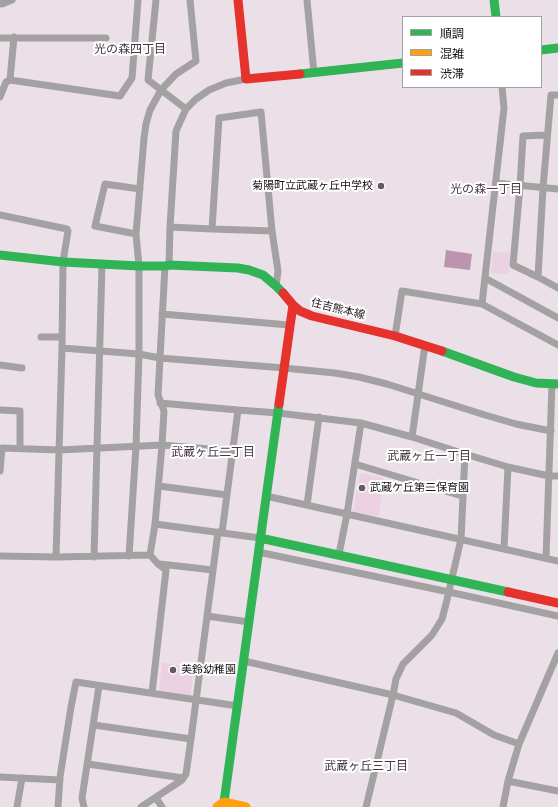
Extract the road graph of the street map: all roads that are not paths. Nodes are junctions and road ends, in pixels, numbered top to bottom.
1 (12, 0) edge
2 (138, 0) edge
3 (156, 0) edge
4 (190, 0) edge
5 (238, 0) edge
6 (307, 0) edge
7 (494, 0) edge
8 (1, 2) edge
9 (496, 16) edge
10 (0, 38) edge
11 (14, 38) junction
12 (106, 38) dead end
13 (558, 48) edge
14 (542, 50) edge
15 (402, 63) edge
16 (314, 73) junction
17 (246, 79) junction
18 (10, 80) junction
19 (502, 88) edge
20 (161, 90) junction
21 (558, 95) edge
22 (0, 97) edge
23 (186, 109) junction
24 (547, 135) junction
25 (496, 183) junction
26 (520, 186) junction
27 (543, 188) junction
28 (140, 189) junction
29 (558, 189) edge
30 (0, 215) edge
31 (170, 227) junction
32 (212, 229) junction
33 (272, 231) junction
34 (136, 234) junction
35 (0, 255) edge
36 (63, 262) junction
37 (102, 264) junction
38 (138, 266) junction
39 (167, 266) junction
40 (538, 277) junction
41 (485, 278) junction
42 (276, 286) junction
43 (558, 288) edge
44 (482, 304) junction
45 (293, 305) junction
46 (162, 314) junction
47 (558, 318) edge
48 (289, 325) junction
49 (395, 336) junction
50 (41, 337) dead end
51 (62, 337) junction
52 (425, 345) junction
53 (558, 345) edge
54 (62, 348) junction
55 (100, 351) junction
56 (139, 354) junction
57 (160, 358) junction
58 (0, 365) edge
59 (22, 368) dead end
60 (284, 368) junction
61 (555, 384) edge
62 (418, 394) junction
63 (160, 403) junction
64 (0, 410) edge
65 (238, 410) junction
66 (278, 413) junction
67 (319, 417) junction
68 (361, 422) junction
69 (550, 431) junction
70 (412, 437) junction
71 (162, 445) junction
72 (136, 446) junction
73 (20, 448) junction
74 (97, 448) junction
75 (59, 450) junction
76 (233, 452) junction
77 (465, 454) junction
78 (355, 464) junction
79 (508, 467) junction
80 (0, 471) edge
81 (549, 476) junction
82 (558, 476) edge
83 (159, 486) junction
84 (227, 495) junction
85 (266, 496) junction
86 (462, 496) junction
87 (307, 505) junction
88 (347, 514) junction
89 (156, 524) junction
90 (220, 532) junction
91 (260, 538) junction
92 (461, 539) junction
93 (504, 548) junction
94 (258, 552) junction
95 (339, 554) junction
96 (150, 555) junction
97 (0, 556) edge
98 (130, 556) junction
99 (56, 557) junction
100 (94, 557) junction
101 (546, 558) junction
102 (558, 561) edge
103 (158, 564) junction
104 (213, 570) junction
105 (452, 580) junction
106 (449, 592) junction
107 (558, 603) edge
108 (207, 616) junction
109 (558, 616) edge
110 (249, 622) junction
111 (558, 653) edge
112 (244, 662) junction
113 (99, 686) junction
114 (152, 693) junction
115 (393, 695) junction
116 (197, 700) junction
117 (238, 706) junction
118 (94, 724) junction
119 (192, 740) junction
120 (519, 744) junction
121 (88, 764) junction
122 (0, 777) edge
123 (22, 778) junction
124 (183, 778) junction
125 (60, 780) junction
126 (508, 781) junction
127 (558, 791) edge
128 (156, 798) junction
129 (220, 804) edge
130 (16, 807) edge
131 (58, 807) edge
132 (84, 807) edge
133 (141, 807) edge
134 (162, 807) edge
135 (246, 807) edge
136 (366, 807) edge
137 (502, 807) edge

1 - 8 street
2 - 18 street
3 - 20 street
4 - 20 street
5 - 17 street
6 - 16 street
7 - 9 street
10 - 11 street
11 - 12 street
11 - 18 street
13 - 14 street
15 - 16 street
16 - 17 street
17 - 23 street
18 - 22 street
19 - 25 street
20 - 23 street
20 - 28 street
21 - 24 street
23 - 31 street
24 - 26 street
24 - 27 street
25 - 26 street
25 - 41 street
26 - 27 street
26 - 40 street
27 - 29 street
27 - 40 street
28 - 34 street
28 - 34 street
30 - 36 street
31 - 32 street
31 - 39 street
32 - 33 street
32 - 33 street
33 - 42 street
34 - 38 street
35 - 36 street, 住吉熊本線
36 - 37 street, 住吉熊本線
36 - 51 street
37 - 38 street, 住吉熊本線
37 - 55 street
38 - 39 street, 住吉熊本線
38 - 56 street
39 - 42 street, 住吉熊本線
39 - 46 street
40 - 43 street
41 - 44 street
41 - 47 street
42 - 45 street, 住吉熊本線
44 - 49 street
44 - 53 street
45 - 48 street
45 - 49 street, 住吉熊本線
46 - 48 street
46 - 57 street
48 - 60 street
49 - 52 street, 住吉熊本線
50 - 51 street
51 - 54 street
52 - 61 street, 住吉熊本線
52 - 62 street
54 - 55 street
54 - 75 street
55 - 56 street
55 - 74 street
56 - 57 street
56 - 72 street
57 - 60 street
57 - 63 street
58 - 59 street
60 - 62 street
60 - 66 street
61 - 69 street
62 - 69 street
62 - 70 street
63 - 65 street
63 - 71 street
64 - 73 street
65 - 66 street
65 - 76 street
66 - 67 street
66 - 85 street
67 - 68 street
67 - 87 street
68 - 70 street
68 - 78 street
69 - 81 street
70 - 77 street
71 - 72 street
71 - 76 street
71 - 83 street
72 - 74 street
72 - 98 street
73 - 75 street
73 - 80 street
74 - 75 street
74 - 100 street
75 - 99 street
76 - 84 street
77 - 79 street
77 - 86 street
78 - 86 street
78 - 88 street
79 - 81 street
79 - 93 street
81 - 82 street
81 - 101 street
83 - 84 street
83 - 89 street
84 - 90 street
85 - 87 street
85 - 91 street
86 - 92 street
87 - 88 street
88 - 92 street
88 - 95 street
89 - 90 street
89 - 96 street
90 - 91 street
90 - 104 street
91 - 94 street
91 - 95 street
92 - 93 street
92 - 105 street
93 - 101 street
94 - 106 street
94 - 110 street
95 - 105 street
96 - 98 street
96 - 103 street
97 - 99 street
98 - 100 street
99 - 100 street
101 - 102 street
103 - 104 street
103 - 114 street
104 - 108 street
105 - 106 street
105 - 107 street
106 - 109 street
106 - 115 street
108 - 110 street
108 - 116 street
110 - 112 street
111 - 120 street
112 - 115 street
112 - 117 street
113 - 114 street
113 - 118 street
113 - 125 street
114 - 116 street
115 - 120 street
115 - 136 street
116 - 117 street
116 - 119 street
117 - 129 street
118 - 119 street
118 - 121 street
119 - 124 street
120 - 126 street
121 - 124 street
121 - 132 street
122 - 123 street
123 - 125 street
123 - 130 street
124 - 128 street
125 - 131 street
126 - 127 street
126 - 137 street
128 - 133 street
128 - 134 street
129 - 135 street

